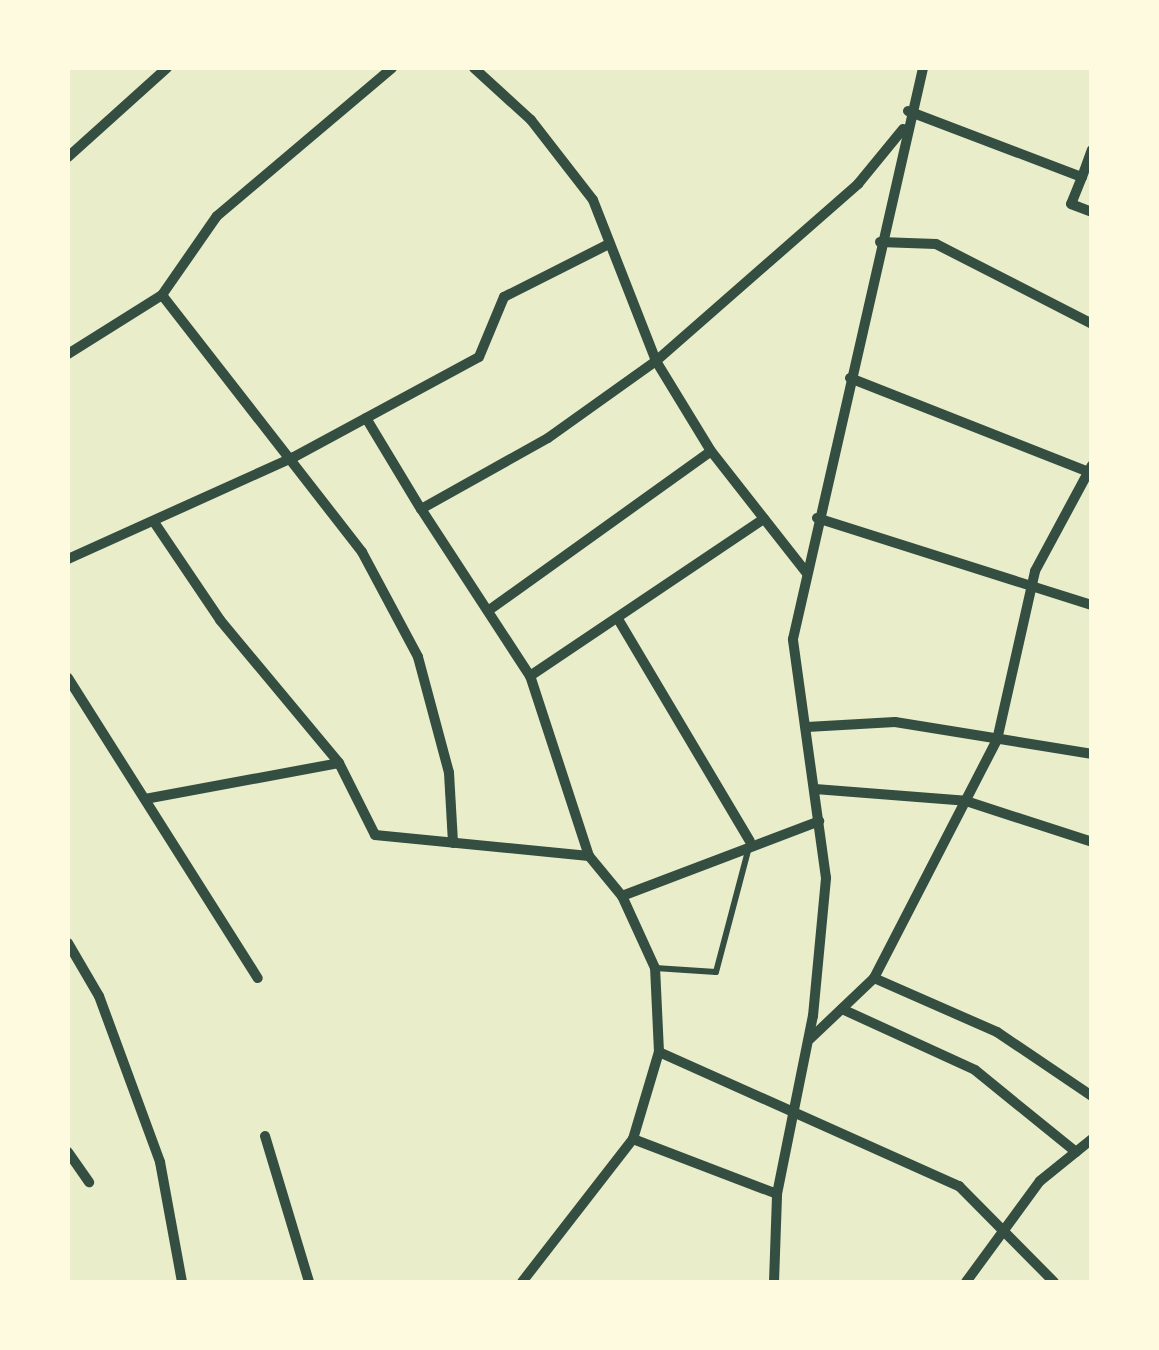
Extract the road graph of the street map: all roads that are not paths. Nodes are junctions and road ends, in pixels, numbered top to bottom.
1 (167, 68) edge
2 (392, 68) edge
3 (474, 68) edge
4 (923, 68) edge
5 (908, 112) junction
6 (903, 130) junction
7 (1092, 150) edge
8 (68, 157) edge
9 (1082, 177) junction
10 (1092, 212) edge
11 (880, 242) junction
12 (609, 244) junction
13 (162, 295) junction
14 (1092, 324) edge
15 (68, 354) edge
16 (656, 361) junction
17 (850, 378) junction
18 (366, 418) junction
19 (711, 451) junction
20 (294, 457) junction
21 (1090, 470) edge
22 (422, 509) junction
23 (817, 518) junction
24 (764, 519) junction
25 (154, 522) junction
26 (68, 560) edge
27 (806, 572) junction
28 (1032, 585) junction
29 (1092, 605) edge
30 (492, 608) junction
31 (618, 618) junction
32 (530, 676) junction
33 (68, 678) edge
34 (807, 727) junction
35 (996, 740) junction
36 (1092, 754) edge
37 (339, 763) junction
38 (815, 789) junction
39 (144, 799) junction
40 (966, 800) junction
41 (819, 821) junction
42 (750, 842) junction
43 (1092, 842) edge
44 (453, 843) junction
45 (588, 856) junction
46 (622, 896) junction
47 (68, 943) edge
48 (654, 968) junction
49 (258, 978) dead end
50 (874, 978) junction
51 (842, 1008) junction
52 (809, 1040) junction
53 (660, 1052) junction
54 (1092, 1096) edge
55 (794, 1113) junction
56 (265, 1136) dead end
57 (633, 1139) junction
58 (1092, 1139) edge
59 (68, 1152) edge
60 (1076, 1152) junction
61 (89, 1182) dead end
62 (778, 1194) junction
63 (1005, 1229) junction
64 (182, 1282) edge
65 (309, 1282) edge
66 (522, 1282) edge
67 (774, 1282) edge
68 (966, 1282) edge
69 (1054, 1282) edge

1 - 8 street
2 - 13 street
3 - 12 street
4 - 5 street
5 - 6 street
5 - 9 street
6 - 11 street
6 - 16 street
7 - 9 street
9 - 10 street
11 - 14 street
11 - 17 street
12 - 16 street
12 - 18 street
13 - 15 street
13 - 20 street
16 - 19 street
16 - 22 street
17 - 21 street
17 - 23 street
18 - 20 street
18 - 22 street
19 - 24 street
19 - 30 street
20 - 25 street
20 - 44 street
21 - 28 street
22 - 30 street
23 - 27 street
23 - 28 street
24 - 27 street
24 - 31 street
25 - 26 street
25 - 37 street
27 - 34 street
28 - 29 street
28 - 35 street
30 - 32 street
31 - 32 street
31 - 42 street
32 - 45 street
33 - 39 street
34 - 35 street
34 - 38 street
35 - 36 street
35 - 40 street
37 - 39 street
37 - 44 street
38 - 40 street
38 - 41 street
39 - 49 street
40 - 43 street
40 - 50 street
41 - 42 street
41 - 52 street
42 - 46 street
42 - 48 lane
44 - 45 street
45 - 46 street
46 - 48 street
47 - 64 street
48 - 53 street
50 - 51 street
50 - 54 street
51 - 52 street
51 - 60 street
52 - 55 street
53 - 55 street
53 - 57 street
55 - 62 street
55 - 63 street
56 - 65 street
57 - 62 street
57 - 66 street
58 - 60 street
59 - 61 street
60 - 63 street
62 - 67 street
63 - 68 street
63 - 69 street

